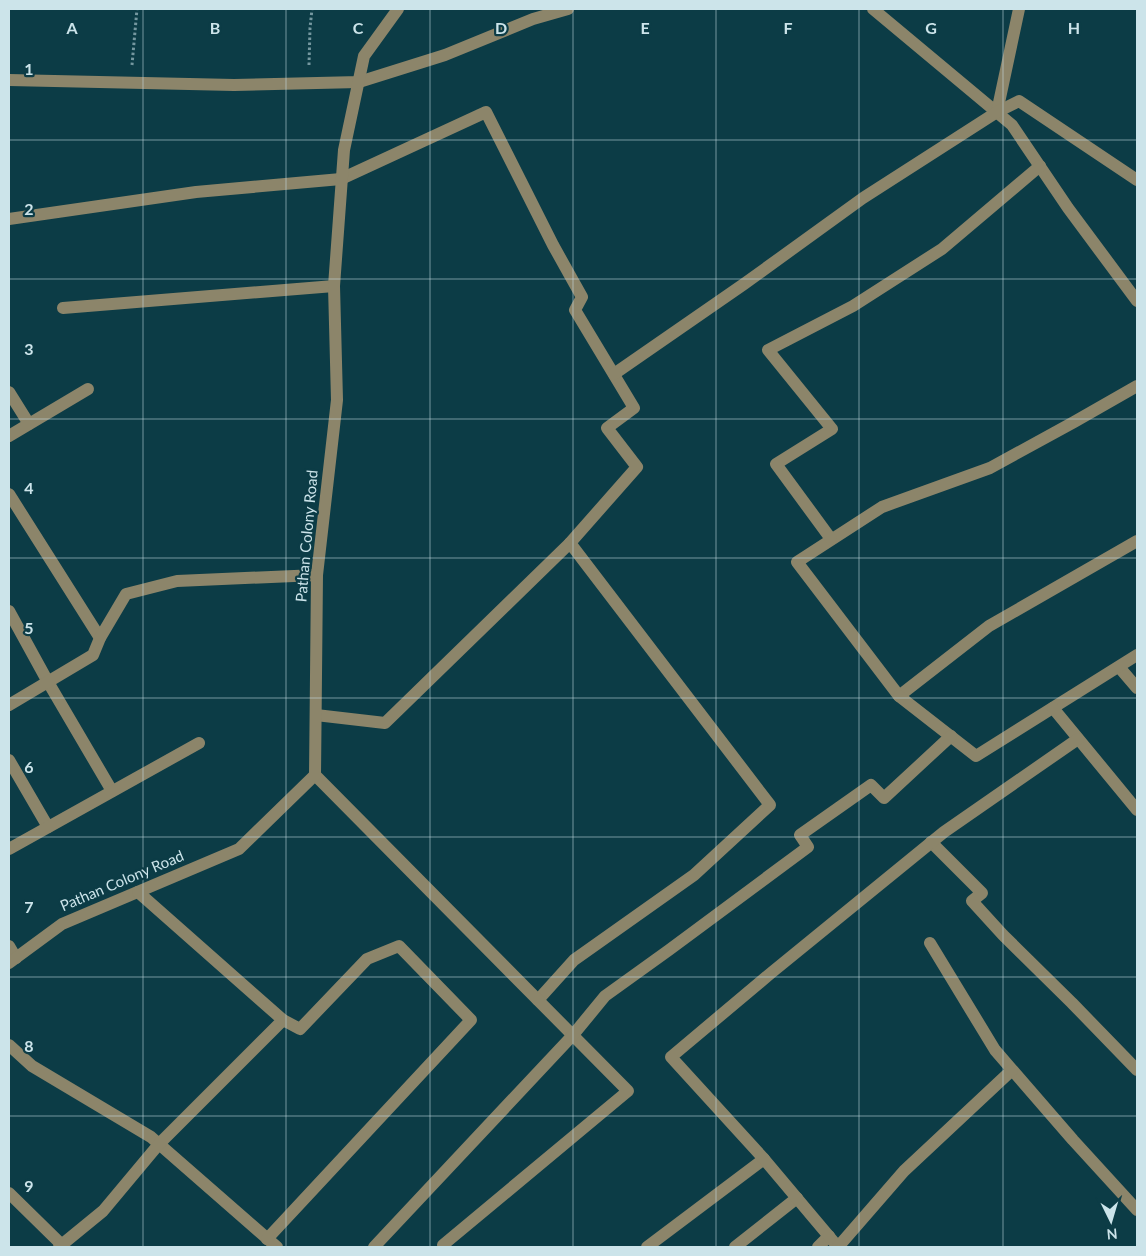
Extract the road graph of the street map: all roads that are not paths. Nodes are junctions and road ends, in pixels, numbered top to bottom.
1 (398, 9) edge
2 (568, 9) edge
3 (873, 9) edge
4 (1019, 9) edge
5 (9, 80) edge
6 (358, 82) junction
7 (997, 112) junction
8 (1040, 166) junction
9 (341, 179) junction
10 (1137, 180) edge
11 (9, 219) edge
12 (334, 286) junction
13 (1137, 301) edge
14 (64, 308) dead end
15 (614, 374) junction
16 (1137, 386) edge
17 (88, 389) dead end
18 (9, 392) edge
19 (30, 424) junction
20 (9, 436) edge
21 (9, 494) edge
22 (831, 539) junction
23 (1137, 541) edge
24 (570, 542) junction
25 (317, 574) junction
26 (9, 611) edge
27 (100, 638) junction
28 (1137, 655) edge
29 (1119, 667) junction
30 (48, 682) junction
31 (1137, 688) edge
32 (899, 696) junction
33 (9, 705) edge
34 (1053, 708) junction
35 (316, 715) junction
36 (951, 736) junction
37 (1078, 739) junction
38 (199, 743) dead end
39 (9, 760) edge
40 (316, 775) junction
41 (112, 791) junction
42 (1137, 810) edge
43 (48, 827) junction
44 (931, 842) junction
45 (9, 850) edge
46 (138, 892) junction
47 (930, 943) dead end
48 (9, 946) edge
49 (12, 960) edge
50 (538, 1000) junction
51 (283, 1020) junction
52 (573, 1035) junction
53 (9, 1046) edge
54 (1012, 1070) junction
55 (1137, 1070) edge
56 (159, 1144) junction
57 (764, 1159) junction
58 (9, 1193) edge
59 (797, 1198) junction
60 (1137, 1210) edge
61 (829, 1236) junction
62 (272, 1243) edge
63 (60, 1246) edge
64 (374, 1247) edge
65 (445, 1247) edge
66 (647, 1247) edge
67 (735, 1247) edge
68 (818, 1247) edge
69 (838, 1247) edge

1 - 6 street, Pathan Colony Road
2 - 6 street
3 - 7 street
4 - 7 street
5 - 6 street
6 - 9 street, Pathan Colony Road
7 - 8 street
7 - 10 street
7 - 15 street
8 - 13 street
8 - 22 street
9 - 11 street
9 - 12 street, Pathan Colony Road
9 - 15 street
12 - 14 street
12 - 25 street, Pathan Colony Road
15 - 24 street
16 - 22 street
17 - 19 street
18 - 19 street
19 - 20 street
21 - 27 street
22 - 32 street
23 - 32 street
24 - 35 street
24 - 50 street
25 - 27 street
25 - 35 street, Pathan Colony Road
26 - 30 street
27 - 30 street
28 - 29 street
29 - 31 street
29 - 34 street
30 - 33 street
30 - 41 street
32 - 36 street
34 - 36 street
34 - 37 street
35 - 40 street, Pathan Colony Road
36 - 52 street
37 - 42 street
37 - 44 street
38 - 41 street
39 - 43 street
40 - 46 street, Pathan Colony Road
40 - 50 street
41 - 43 street
43 - 45 street
44 - 55 street
44 - 57 street
46 - 49 street, Pathan Colony Road
46 - 51 street
47 - 54 street
48 - 49 street
50 - 52 street
51 - 56 street
51 - 62 street
52 - 64 street
52 - 65 street
53 - 56 street
54 - 60 street
54 - 69 street
56 - 62 street
56 - 63 street
57 - 59 street
57 - 66 street
58 - 63 street
59 - 61 street
59 - 67 street
61 - 68 street
61 - 69 street

